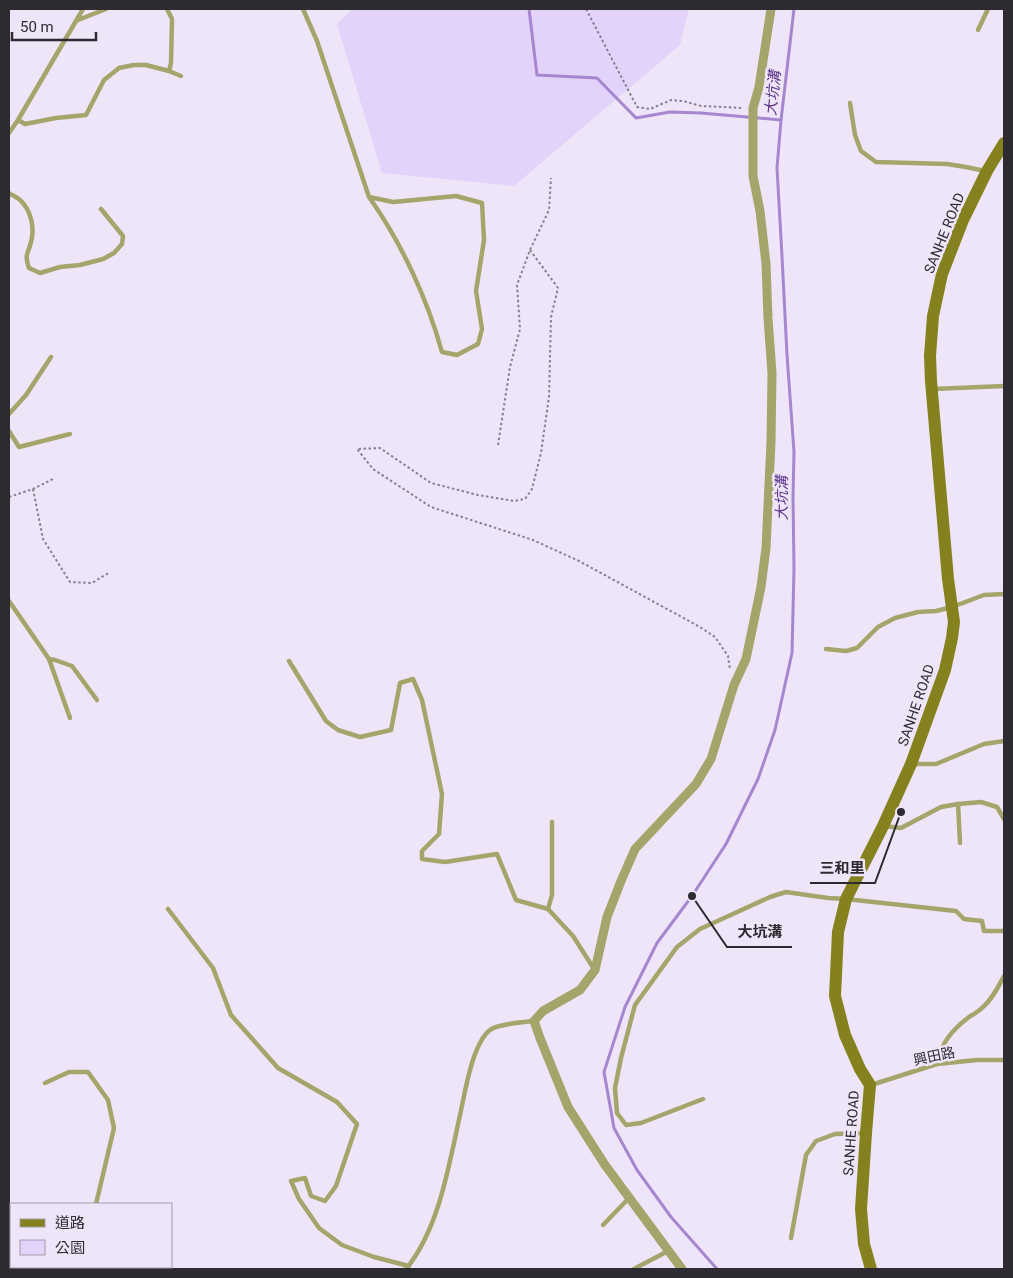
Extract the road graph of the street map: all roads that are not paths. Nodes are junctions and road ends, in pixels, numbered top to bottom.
1 (83, 9) edge
2 (106, 9) edge
3 (167, 9) edge
4 (303, 9) edge
5 (771, 9) edge
6 (988, 9) edge
7 (78, 20) junction
8 (978, 30) dead end
9 (168, 71) junction
10 (182, 76) dead end
11 (850, 103) dead end
12 (18, 120) junction
13 (9, 133) edge
14 (1004, 145) edge
15 (986, 171) junction
16 (9, 193) edge
17 (370, 196) junction
18 (101, 209) dead end
19 (50, 357) dead end
20 (1004, 386) edge
21 (932, 390) junction
22 (9, 414) edge
23 (9, 431) edge
24 (70, 434) dead end
25 (1004, 594) edge
26 (9, 601) edge
27 (952, 607) junction
28 (826, 650) dead end
29 (49, 659) junction
30 (289, 661) dead end
31 (97, 700) dead end
32 (70, 718) dead end
33 (1004, 742) edge
34 (911, 764) junction
35 (958, 804) junction
36 (1004, 819) edge
37 (552, 822) dead end
38 (883, 826) junction
39 (960, 843) dead end
40 (846, 899) junction
41 (168, 909) dead end
42 (548, 909) junction
43 (1004, 931) edge
44 (594, 970) junction
45 (1004, 976) edge
46 (534, 1021) junction
47 (1004, 1060) edge
48 (937, 1064) junction
49 (45, 1083) dead end
50 (870, 1085) junction
51 (703, 1099) dead end
52 (866, 1134) junction
53 (630, 1197) junction
54 (96, 1203) edge
55 (603, 1225) dead end
56 (791, 1238) dead end
57 (668, 1251) junction
58 (408, 1268) edge
59 (634, 1269) edge
60 (682, 1269) edge
61 (870, 1269) edge

1 - 7 lane
2 - 7 lane
3 - 9 lane
4 - 17 lane
5 - 44 street
6 - 8 lane
7 - 12 lane
9 - 10 lane
9 - 12 lane
11 - 15 lane
12 - 13 lane
14 - 15 main road, SANHE ROAD
15 - 21 main road, SANHE ROAD
16 - 18 lane
17 - 17 lane
19 - 22 lane
20 - 21 lane
21 - 27 main road, SANHE ROAD
23 - 24 lane
25 - 27 lane
26 - 29 lane
27 - 28 lane
27 - 34 main road, SANHE ROAD
29 - 31 lane
29 - 32 lane
30 - 42 lane
33 - 34 lane
34 - 38 main road, SANHE ROAD
35 - 36 lane
35 - 38 lane
35 - 39 lane
37 - 42 lane
38 - 40 main road, SANHE ROAD
40 - 43 lane
40 - 50 main road, SANHE ROAD
40 - 51 lane
41 - 58 lane
42 - 44 lane
44 - 46 street
45 - 48 lane
46 - 53 street
46 - 58 lane
47 - 48 lane, 興田路
48 - 50 lane, 興田路
49 - 54 lane
50 - 52 main road, SANHE ROAD
52 - 56 lane
52 - 61 main road, SANHE ROAD
53 - 55 lane
53 - 57 street
57 - 59 lane
57 - 60 street

